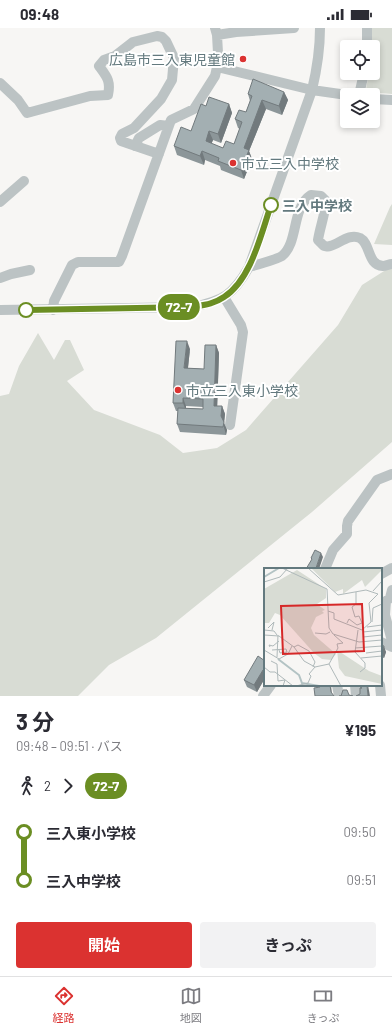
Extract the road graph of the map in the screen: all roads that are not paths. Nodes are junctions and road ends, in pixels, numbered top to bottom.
1 (294, 28) edge
2 (320, 28) edge
3 (367, 28) edge
4 (275, 29) edge
5 (236, 30) edge
6 (216, 32) edge
7 (367, 40) edge
8 (217, 67) junction
9 (0, 83) edge
10 (312, 90) junction
11 (340, 94) edge
12 (380, 99) edge
13 (392, 100) edge
14 (169, 126) junction
15 (135, 146) junction
16 (159, 154) junction
17 (24, 181) dead end
18 (0, 202) edge
19 (392, 264) edge
20 (249, 267) junction
21 (30, 270) dead end
22 (0, 278) edge
23 (224, 297) junction
24 (0, 310) edge
25 (53, 310) junction
26 (230, 425) dead end
27 (392, 474) edge
28 (325, 568) edge
29 (392, 568) edge
30 (382, 573) edge
31 (392, 590) edge
32 (383, 598) edge
33 (392, 641) edge
34 (382, 642) edge
35 (392, 647) edge
36 (270, 686) edge
37 (337, 686) edge
38 (355, 686) edge
39 (380, 686) edge
40 (263, 696) edge
41 (339, 696) edge
42 (356, 696) edge
43 (381, 696) edge

1 - 4 street
2 - 10 street
3 - 7 street
4 - 5 street
5 - 6 street
6 - 8 street
8 - 10 street
8 - 14 street
9 - 15 street
10 - 11 street
10 - 20 street
12 - 13 street
14 - 15 street
14 - 16 street
15 - 16 street
16 - 25 street
17 - 18 street
19 - 20 street
20 - 23 street
21 - 22 street
23 - 25 street
23 - 26 street
24 - 25 street
27 - 28 street
29 - 30 street
31 - 32 street
32 - 33 street
34 - 35 street
36 - 40 street
37 - 41 street
38 - 42 street
39 - 43 street

